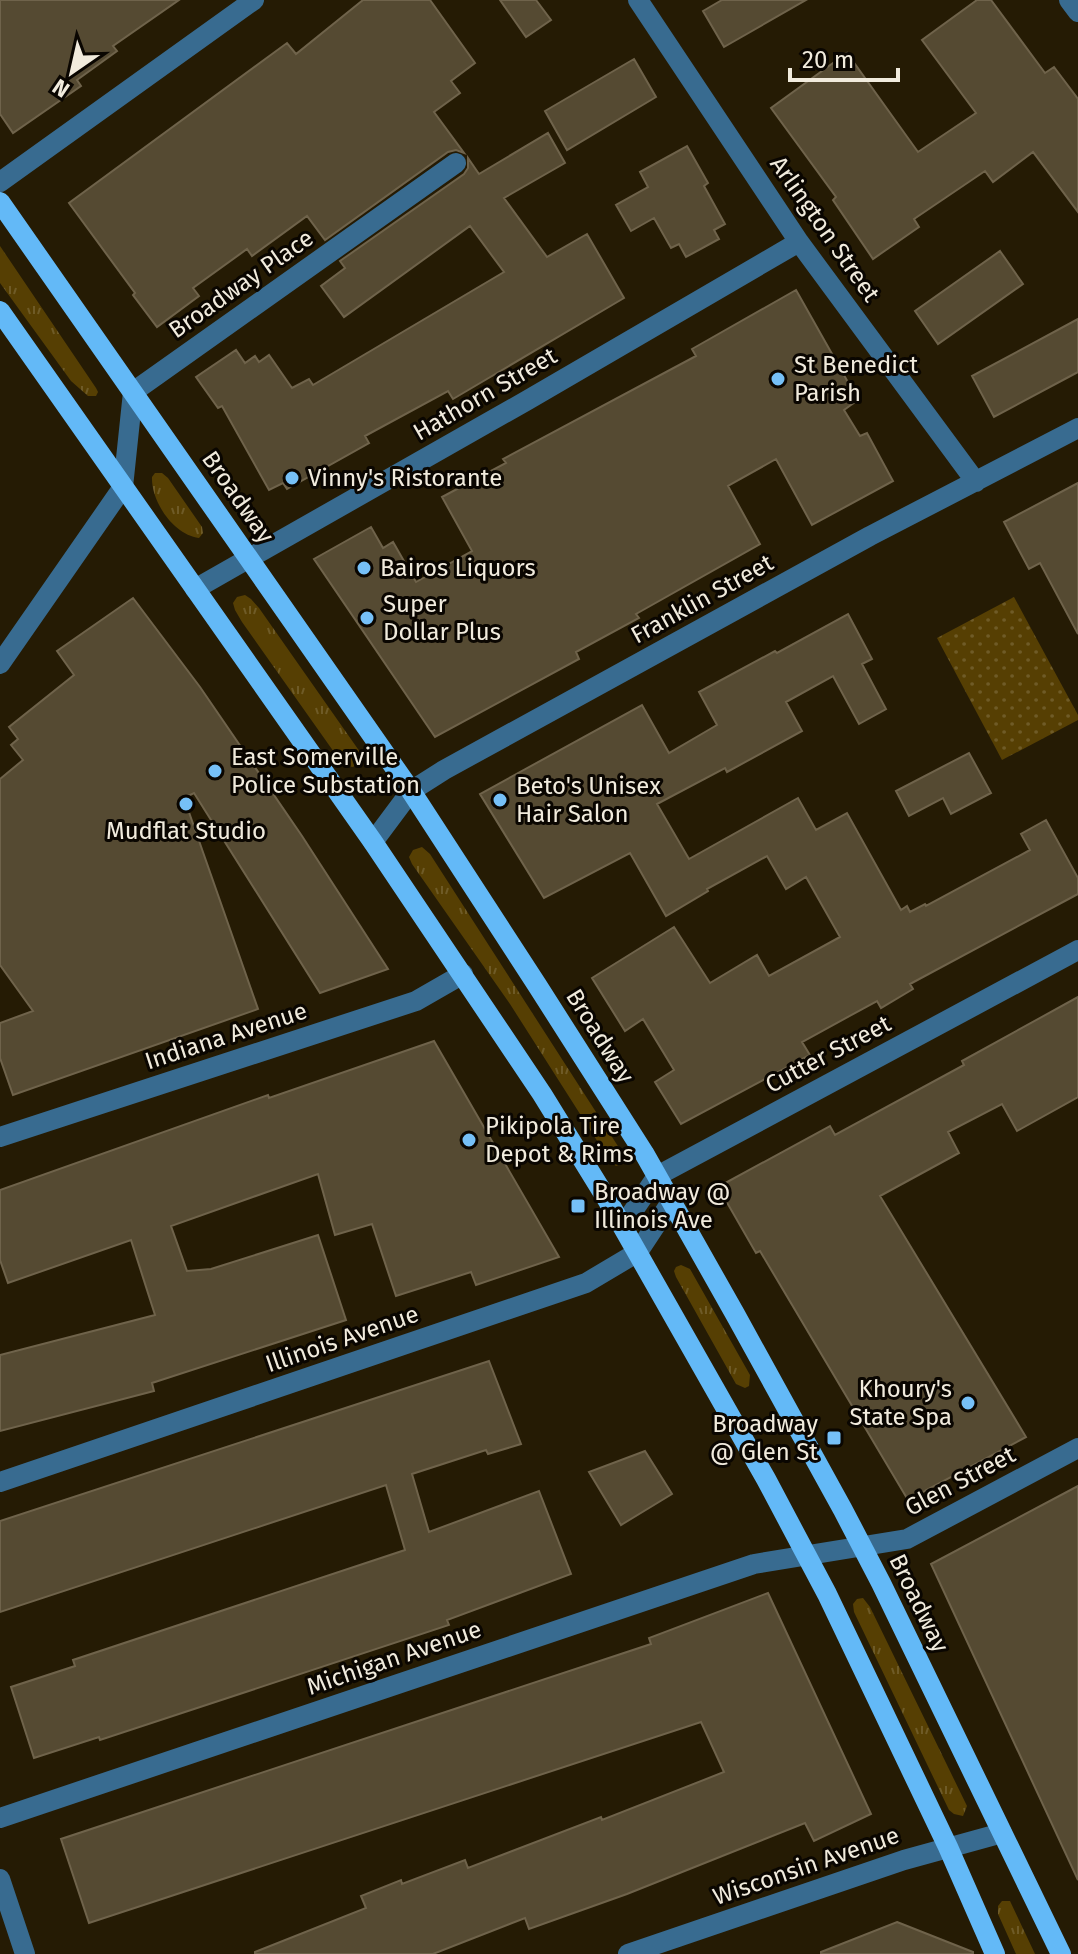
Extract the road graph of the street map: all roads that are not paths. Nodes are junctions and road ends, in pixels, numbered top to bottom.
1 (254, 0) edge
2 (638, 0) edge
3 (1069, 0) edge
4 (1078, 12) edge
5 (456, 163) dead end
6 (0, 182) edge
7 (0, 202) edge
8 (799, 242) junction
9 (0, 311) edge
10 (133, 392) junction
11 (1078, 428) edge
12 (976, 482) junction
13 (123, 487) junction
14 (249, 558) junction
15 (195, 589) junction
16 (0, 664) edge
17 (411, 791) junction
18 (373, 842) junction
19 (1078, 950) edge
20 (463, 974) junction
21 (0, 1137) edge
22 (657, 1176) junction
23 (671, 1202) junction
24 (623, 1226) junction
25 (638, 1252) junction
26 (1078, 1448) edge
27 (0, 1482) edge
28 (861, 1545) junction
29 (806, 1554) junction
30 (0, 1818) edge
31 (1002, 1833) junction
32 (948, 1847) junction
33 (0, 1879) edge
34 (25, 1954) edge
35 (628, 1954) edge
36 (995, 1954) edge
37 (1061, 1954) edge

1 - 6 street
2 - 8 street, Arlington Street
3 - 4 street
5 - 10 street, Broadway Place
7 - 10 main road, Broadway
8 - 12 street, Arlington Street
8 - 14 street, Hathorn Street
9 - 13 main road
10 - 13 street
10 - 14 main road, Broadway
11 - 12 street, Franklin Street
12 - 17 street, Franklin Street
13 - 15 main road
13 - 16 street
14 - 15 street, Hathorn Street
14 - 17 main road, Broadway
15 - 18 main road
17 - 18 street, Franklin Street
17 - 22 main road, Broadway
18 - 20 main road
19 - 22 street, Cutter Street
20 - 21 street, Indiana Avenue
20 - 24 main road
22 - 23 main road, Broadway
22 - 24 street, Cutter Street
23 - 25 street, Illinois Avenue
23 - 28 main road, Broadway
24 - 25 main road
25 - 27 street, Illinois Avenue
25 - 29 main road
26 - 28 street, Glen Street
28 - 29 street, Glen Street
28 - 31 main road, Broadway
29 - 30 street, Michigan Avenue
29 - 32 main road
31 - 32 street, Wisconsin Avenue
31 - 37 main road, Broadway
32 - 35 street, Wisconsin Avenue
32 - 36 main road
33 - 34 street

